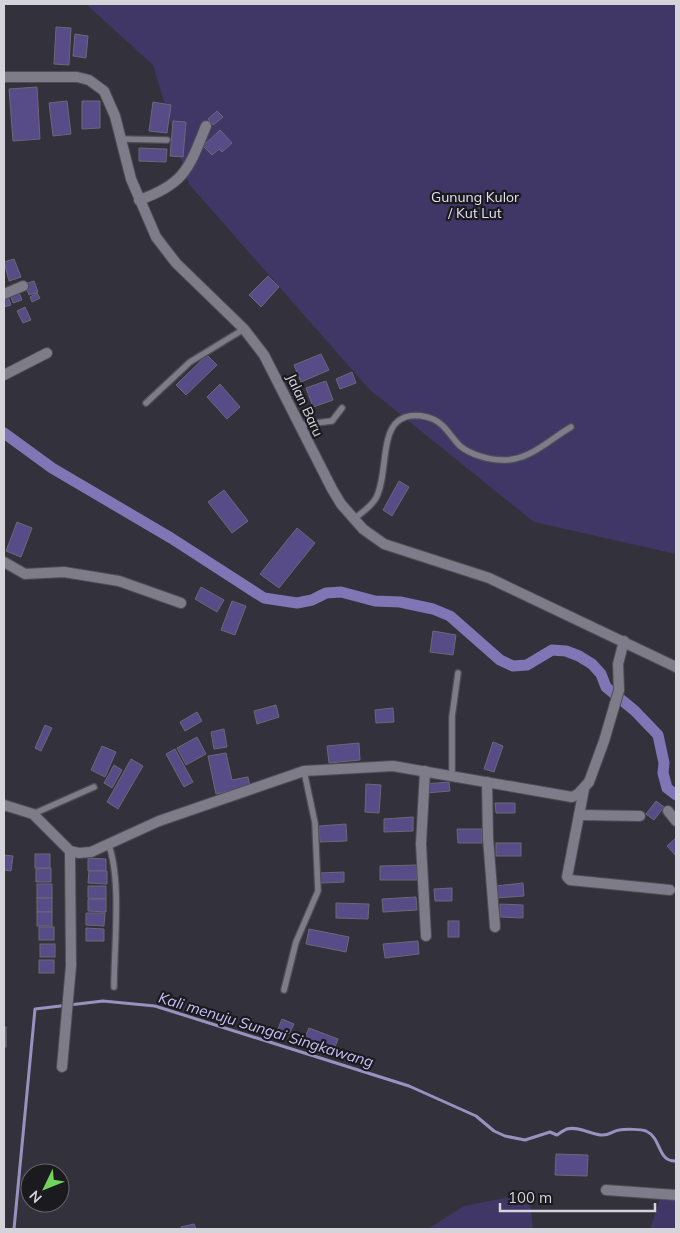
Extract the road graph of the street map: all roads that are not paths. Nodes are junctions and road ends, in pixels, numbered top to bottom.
1 (4, 77) edge
2 (206, 126) dead end
3 (121, 139) junction
4 (167, 140) dead end
5 (139, 200) junction
6 (23, 286) dead end
7 (4, 294) edge
8 (244, 329) junction
9 (47, 353) dead end
10 (4, 375) edge
11 (146, 403) dead end
12 (342, 408) dead end
13 (299, 425) junction
14 (571, 428) dead end
15 (354, 519) junction
16 (4, 562) edge
17 (180, 603) dead end
18 (624, 641) junction
19 (676, 667) edge
20 (458, 673) dead end
21 (304, 771) junction
22 (425, 771) junction
23 (452, 776) junction
24 (487, 782) junction
25 (94, 787) dead end
26 (584, 789) junction
27 (4, 805) edge
28 (668, 811) dead end
29 (33, 814) junction
30 (579, 815) junction
31 (640, 816) dead end
32 (676, 821) edge
33 (108, 843) junction
34 (70, 851) junction
35 (670, 890) dead end
36 (495, 927) dead end
37 (426, 936) dead end
38 (114, 987) dead end
39 (284, 990) dead end
40 (62, 1067) dead end
41 (606, 1190) dead end
42 (676, 1195) edge

1 - 3 street, Jalan Baru
2 - 5 street
3 - 4 lane
3 - 5 street, Jalan Baru
5 - 8 street, Jalan Baru
6 - 7 street
8 - 11 lane
8 - 13 street, Jalan Baru
9 - 10 street
12 - 13 lane
13 - 15 street, Jalan Baru
14 - 15 lane
15 - 18 street, Jalan Baru
16 - 17 street
18 - 19 street, Jalan Baru
18 - 26 street
20 - 23 lane
21 - 22 street
21 - 33 street
21 - 39 lane
22 - 23 street
22 - 37 street
23 - 24 street
24 - 26 street
24 - 36 street
25 - 29 lane
26 - 30 street
27 - 29 street
28 - 32 street
29 - 34 street
30 - 31 street
30 - 35 street
33 - 34 street
33 - 38 lane
34 - 40 street
41 - 42 street

